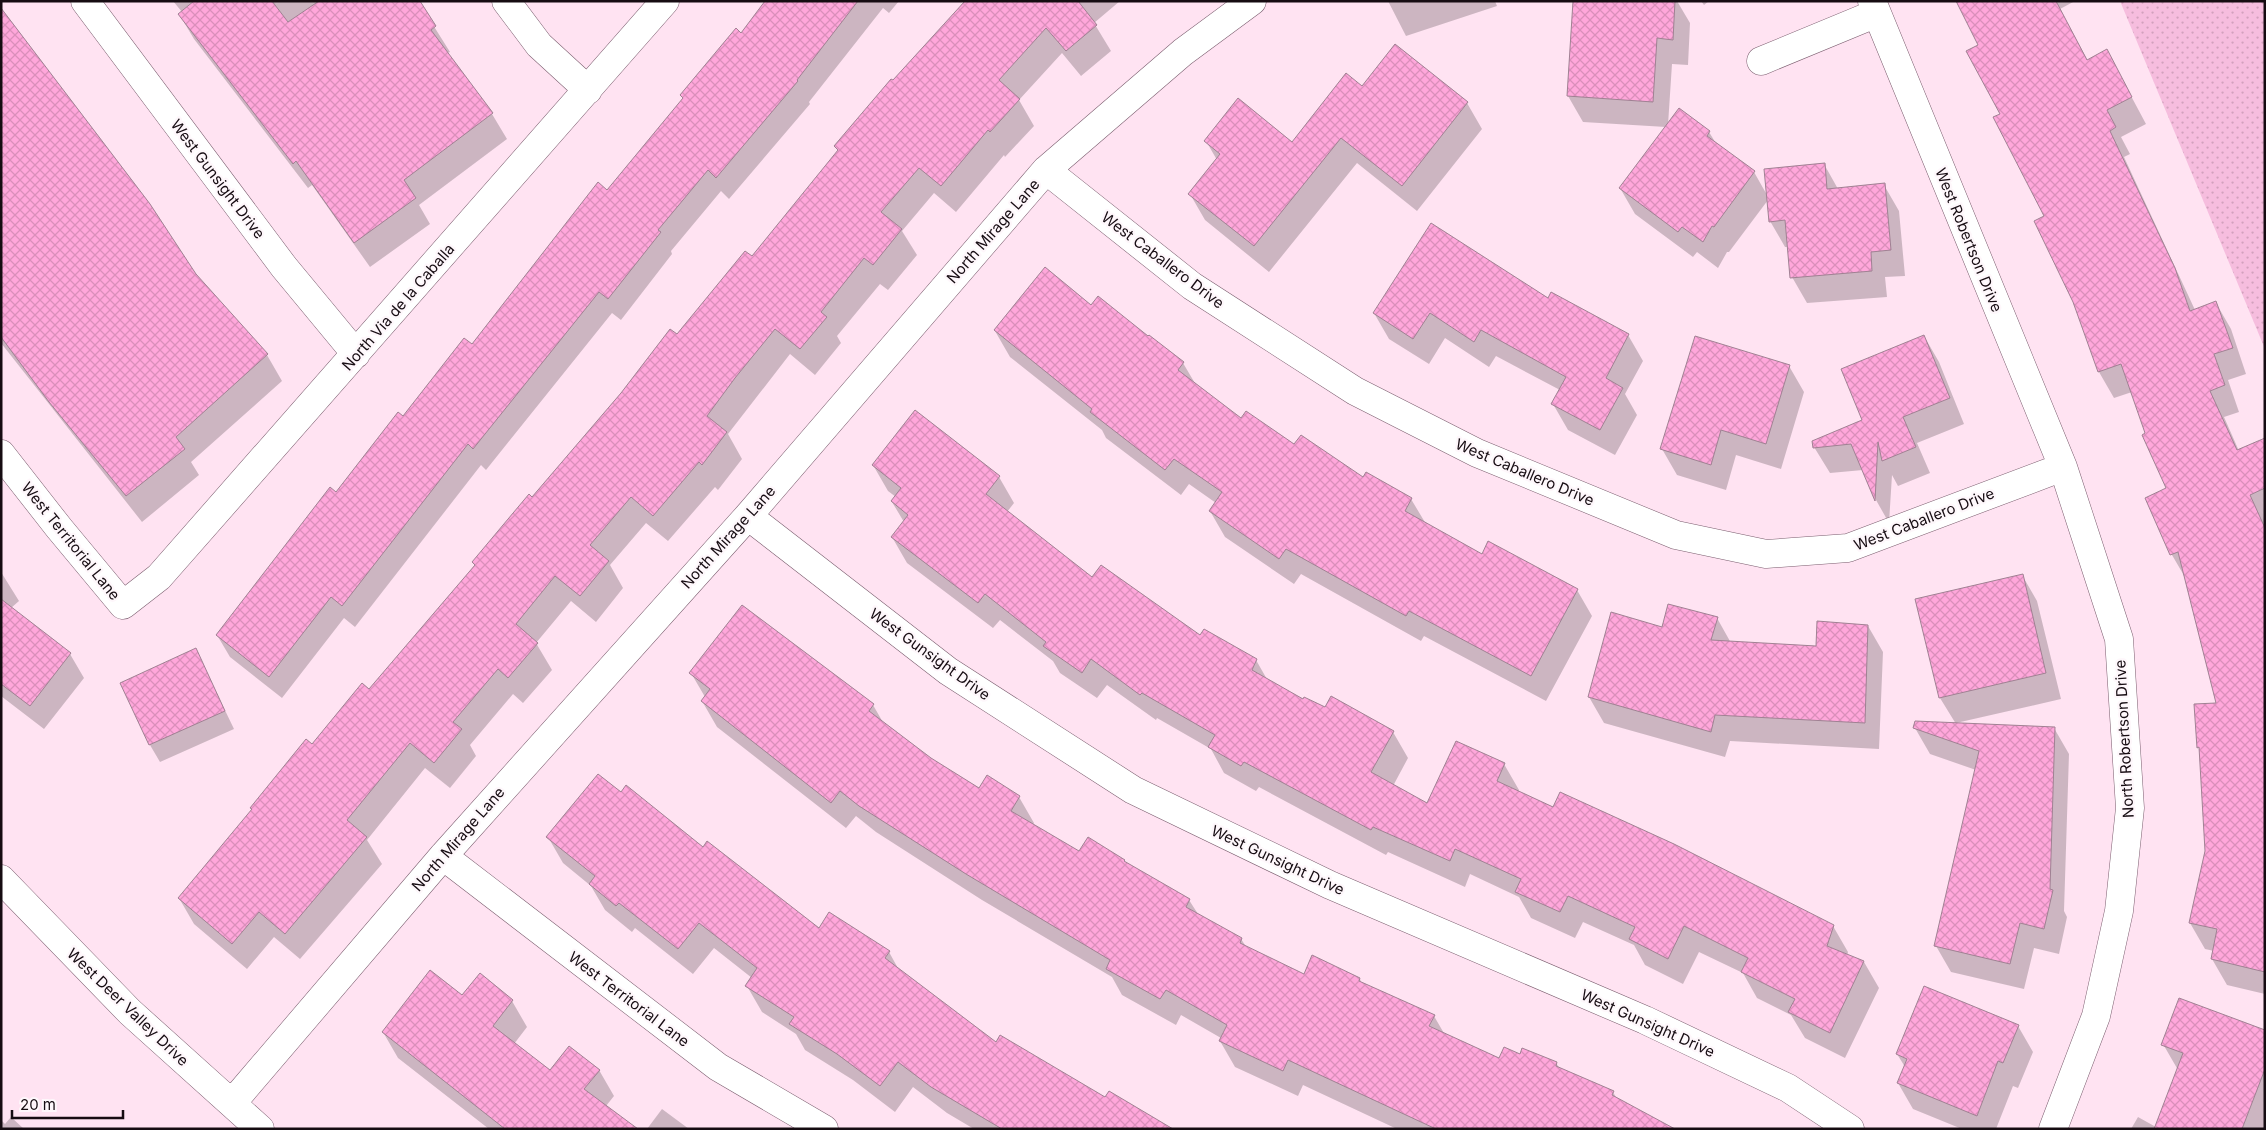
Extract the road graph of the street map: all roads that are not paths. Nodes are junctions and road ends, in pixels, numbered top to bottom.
1 (85, 1) edge
2 (506, 1) edge
3 (665, 1) edge
4 (1252, 1) edge
5 (1875, 7) edge
6 (1761, 61) dead end
7 (588, 90) junction
8 (1046, 170) junction
9 (356, 354) junction
10 (1, 454) edge
11 (2063, 467) junction
12 (748, 516) junction
13 (123, 605) joint
14 (442, 856) junction
15 (1, 879) edge
16 (232, 1103) junction
17 (260, 1129) edge
18 (824, 1129) edge
19 (1850, 1129) edge
20 (2053, 1129) edge

1 - 9 street, West Gunsight Drive
2 - 7 street
3 - 7 street, North Via de la Caballa
4 - 8 street, North Mirage Lane
5 - 6 street, West Robertson Drive
5 - 11 street, West Robertson Drive
7 - 9 street, North Via de la Caballa
8 - 11 street, West Caballero Drive
8 - 12 street, North Mirage Lane
9 - 13 street, North Via de la Caballa
10 - 13 street, West Territorial Lane
11 - 20 street, North Robertson Drive
12 - 14 street, North Mirage Lane
12 - 19 street, West Gunsight Drive
14 - 16 street, North Mirage Lane
14 - 18 street, West Territorial Lane
15 - 16 street, West Deer Valley Drive
16 - 17 street, West Deer Valley Drive

